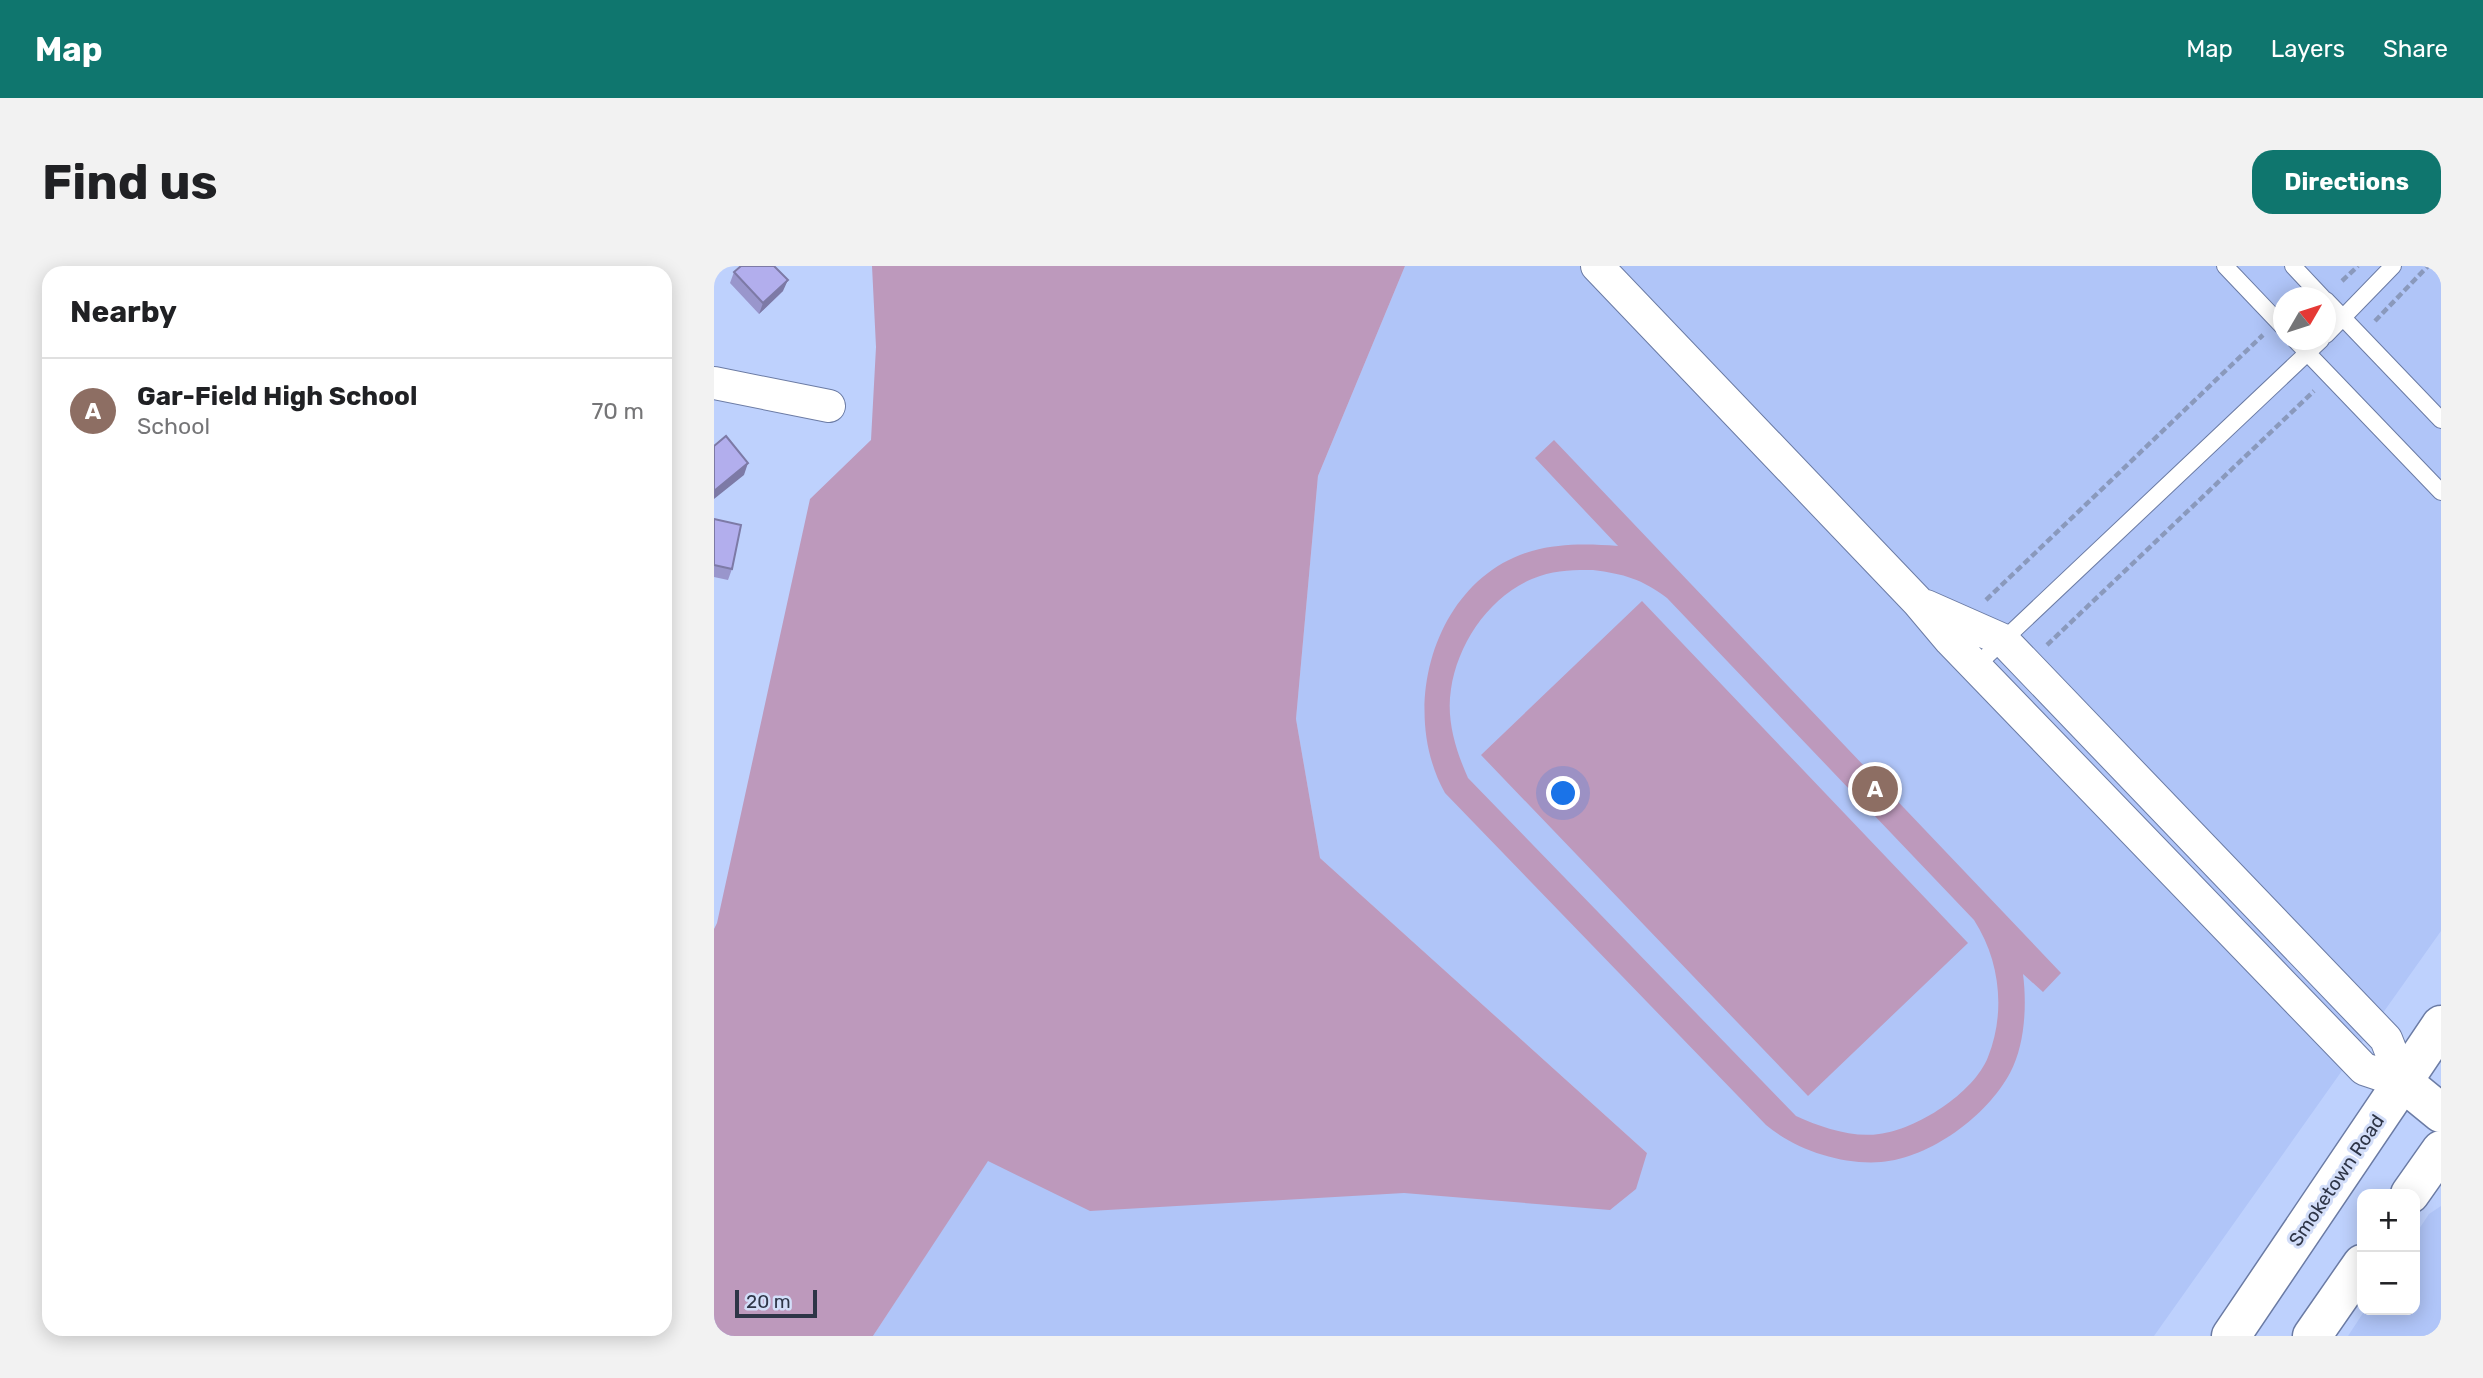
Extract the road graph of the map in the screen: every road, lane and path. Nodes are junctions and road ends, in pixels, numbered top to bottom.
1 (1597, 266) edge
2 (2225, 266) edge
3 (2293, 266) edge
4 (2358, 266) edge
5 (2393, 266) edge
6 (2428, 266) edge
7 (2342, 281) dead end
8 (2313, 287) edge
9 (2336, 310) edge
10 (2273, 316) edge
11 (2343, 317) junction
12 (2336, 324) edge
13 (2273, 331) edge
14 (2361, 337) junction
15 (2304, 350) edge
16 (2310, 350) edge
17 (2307, 353) junction
18 (2328, 374) junction
19 (714, 383) edge
20 (829, 407) dead end
21 (2441, 420) edge
22 (2441, 492) edge
23 (1918, 602) junction
24 (1963, 622) junction
25 (2003, 640) junction
26 (2027, 664) junction
27 (1976, 666) junction
28 (2441, 1024) edge
29 (2403, 1082) junction
30 (2441, 1113) edge
31 (2441, 1150) edge
32 (2414, 1189) edge
33 (2357, 1271) edge
34 (2231, 1336) edge
35 (2312, 1336) edge

1 - 23 street
2 - 10 lane
3 - 8 lane
4 - 7 path
5 - 11 lane
6 - 14 path
9 - 11 lane
11 - 12 lane
11 - 14 lane
13 - 24 path
14 - 21 lane
15 - 17 lane
16 - 17 lane
17 - 18 lane
17 - 25 lane
18 - 22 lane
18 - 26 path
19 - 20 street
23 - 24 street
23 - 27 street
24 - 25 street
25 - 26 street
25 - 27 lane
26 - 29 street
27 - 29 street
28 - 29 main road, Smoketown Road
29 - 30 main road
29 - 34 main road, Smoketown Road
31 - 32 main road
33 - 35 main road

